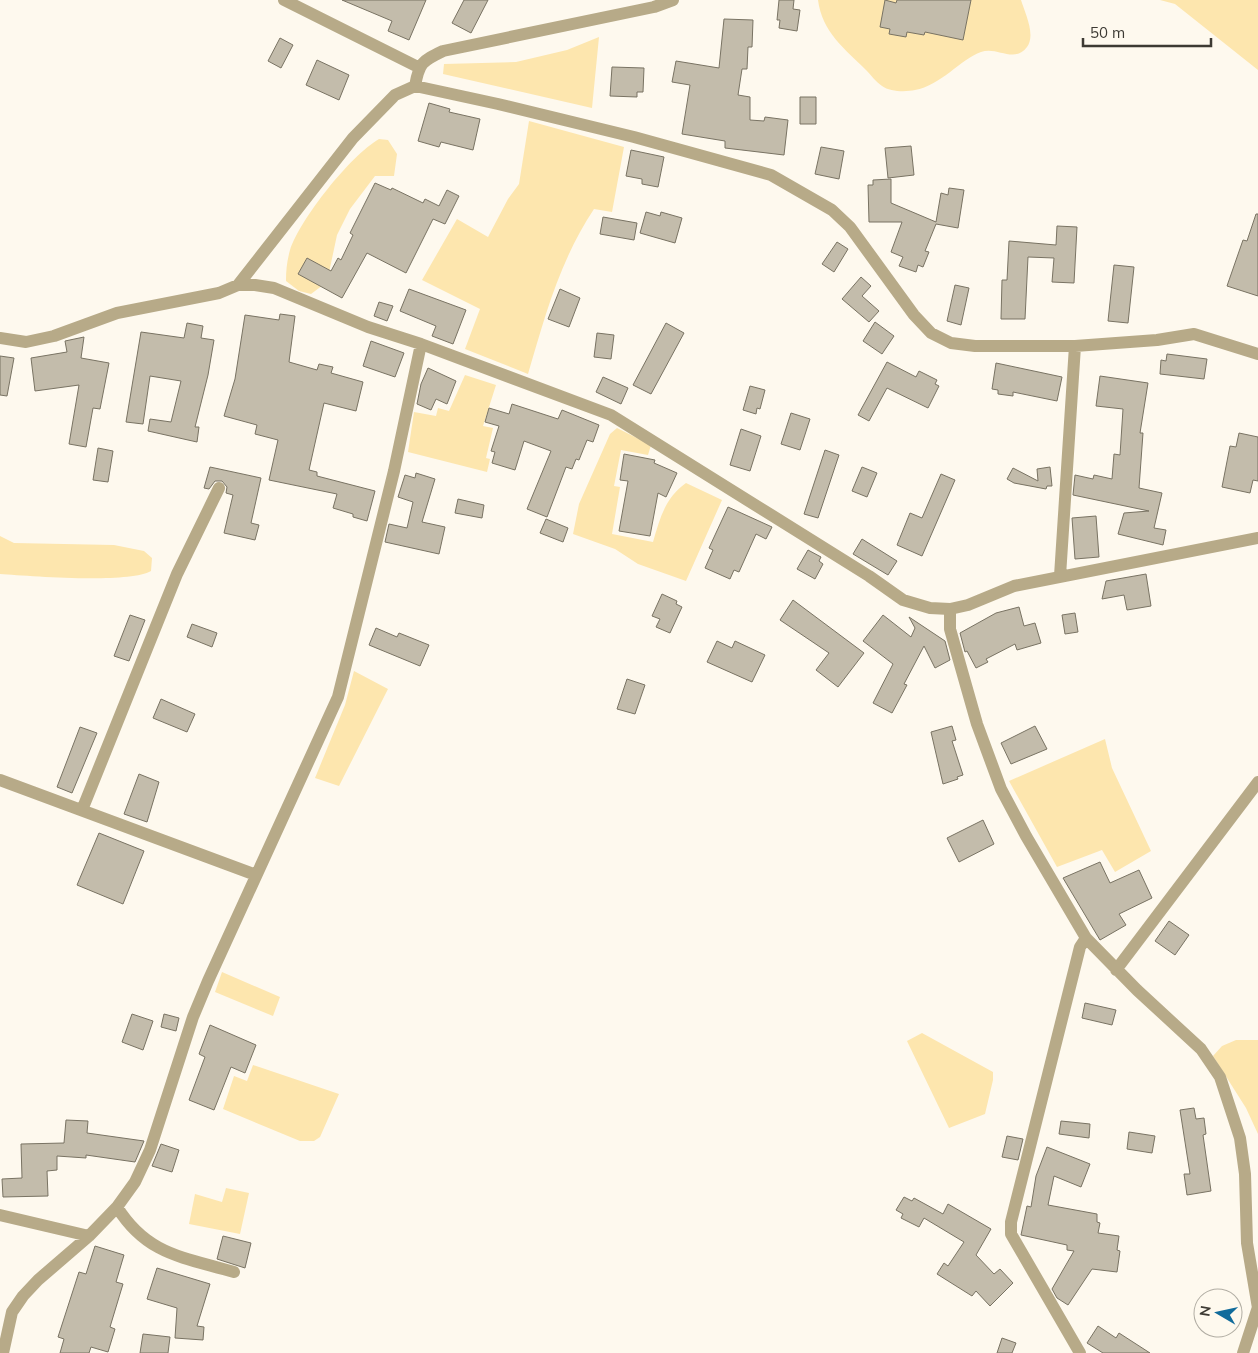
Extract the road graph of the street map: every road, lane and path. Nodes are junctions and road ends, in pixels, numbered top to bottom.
1 (284, 0) edge
2 (673, 0) edge
3 (418, 67) junction
4 (415, 86) junction
5 (238, 285) junction
6 (0, 338) edge
7 (421, 344) junction
8 (1075, 346) junction
9 (1258, 354) edge
10 (219, 488) dead end
11 (1258, 538) edge
12 (1060, 576) junction
13 (950, 609) junction
14 (0, 780) edge
15 (1258, 782) edge
16 (82, 810) junction
17 (256, 874) junction
18 (1086, 938) junction
19 (1116, 970) junction
20 (117, 1206) junction
21 (0, 1215) edge
22 (89, 1236) junction
23 (234, 1272) dead end
24 (1258, 1307) edge
25 (2, 1353) edge
26 (1080, 1353) edge
27 (1243, 1353) edge

1 - 3 street
2 - 3 street
3 - 4 street
4 - 5 street
4 - 8 street
5 - 6 street
5 - 7 street
7 - 13 street
7 - 17 street
8 - 9 street
8 - 12 street
10 - 16 street
11 - 12 street
12 - 13 street
13 - 18 street
14 - 16 street
15 - 19 street
16 - 17 street
17 - 20 street
18 - 19 street
18 - 26 street
19 - 24 street
20 - 22 street
20 - 23 street
21 - 22 street
22 - 25 street
24 - 27 street

